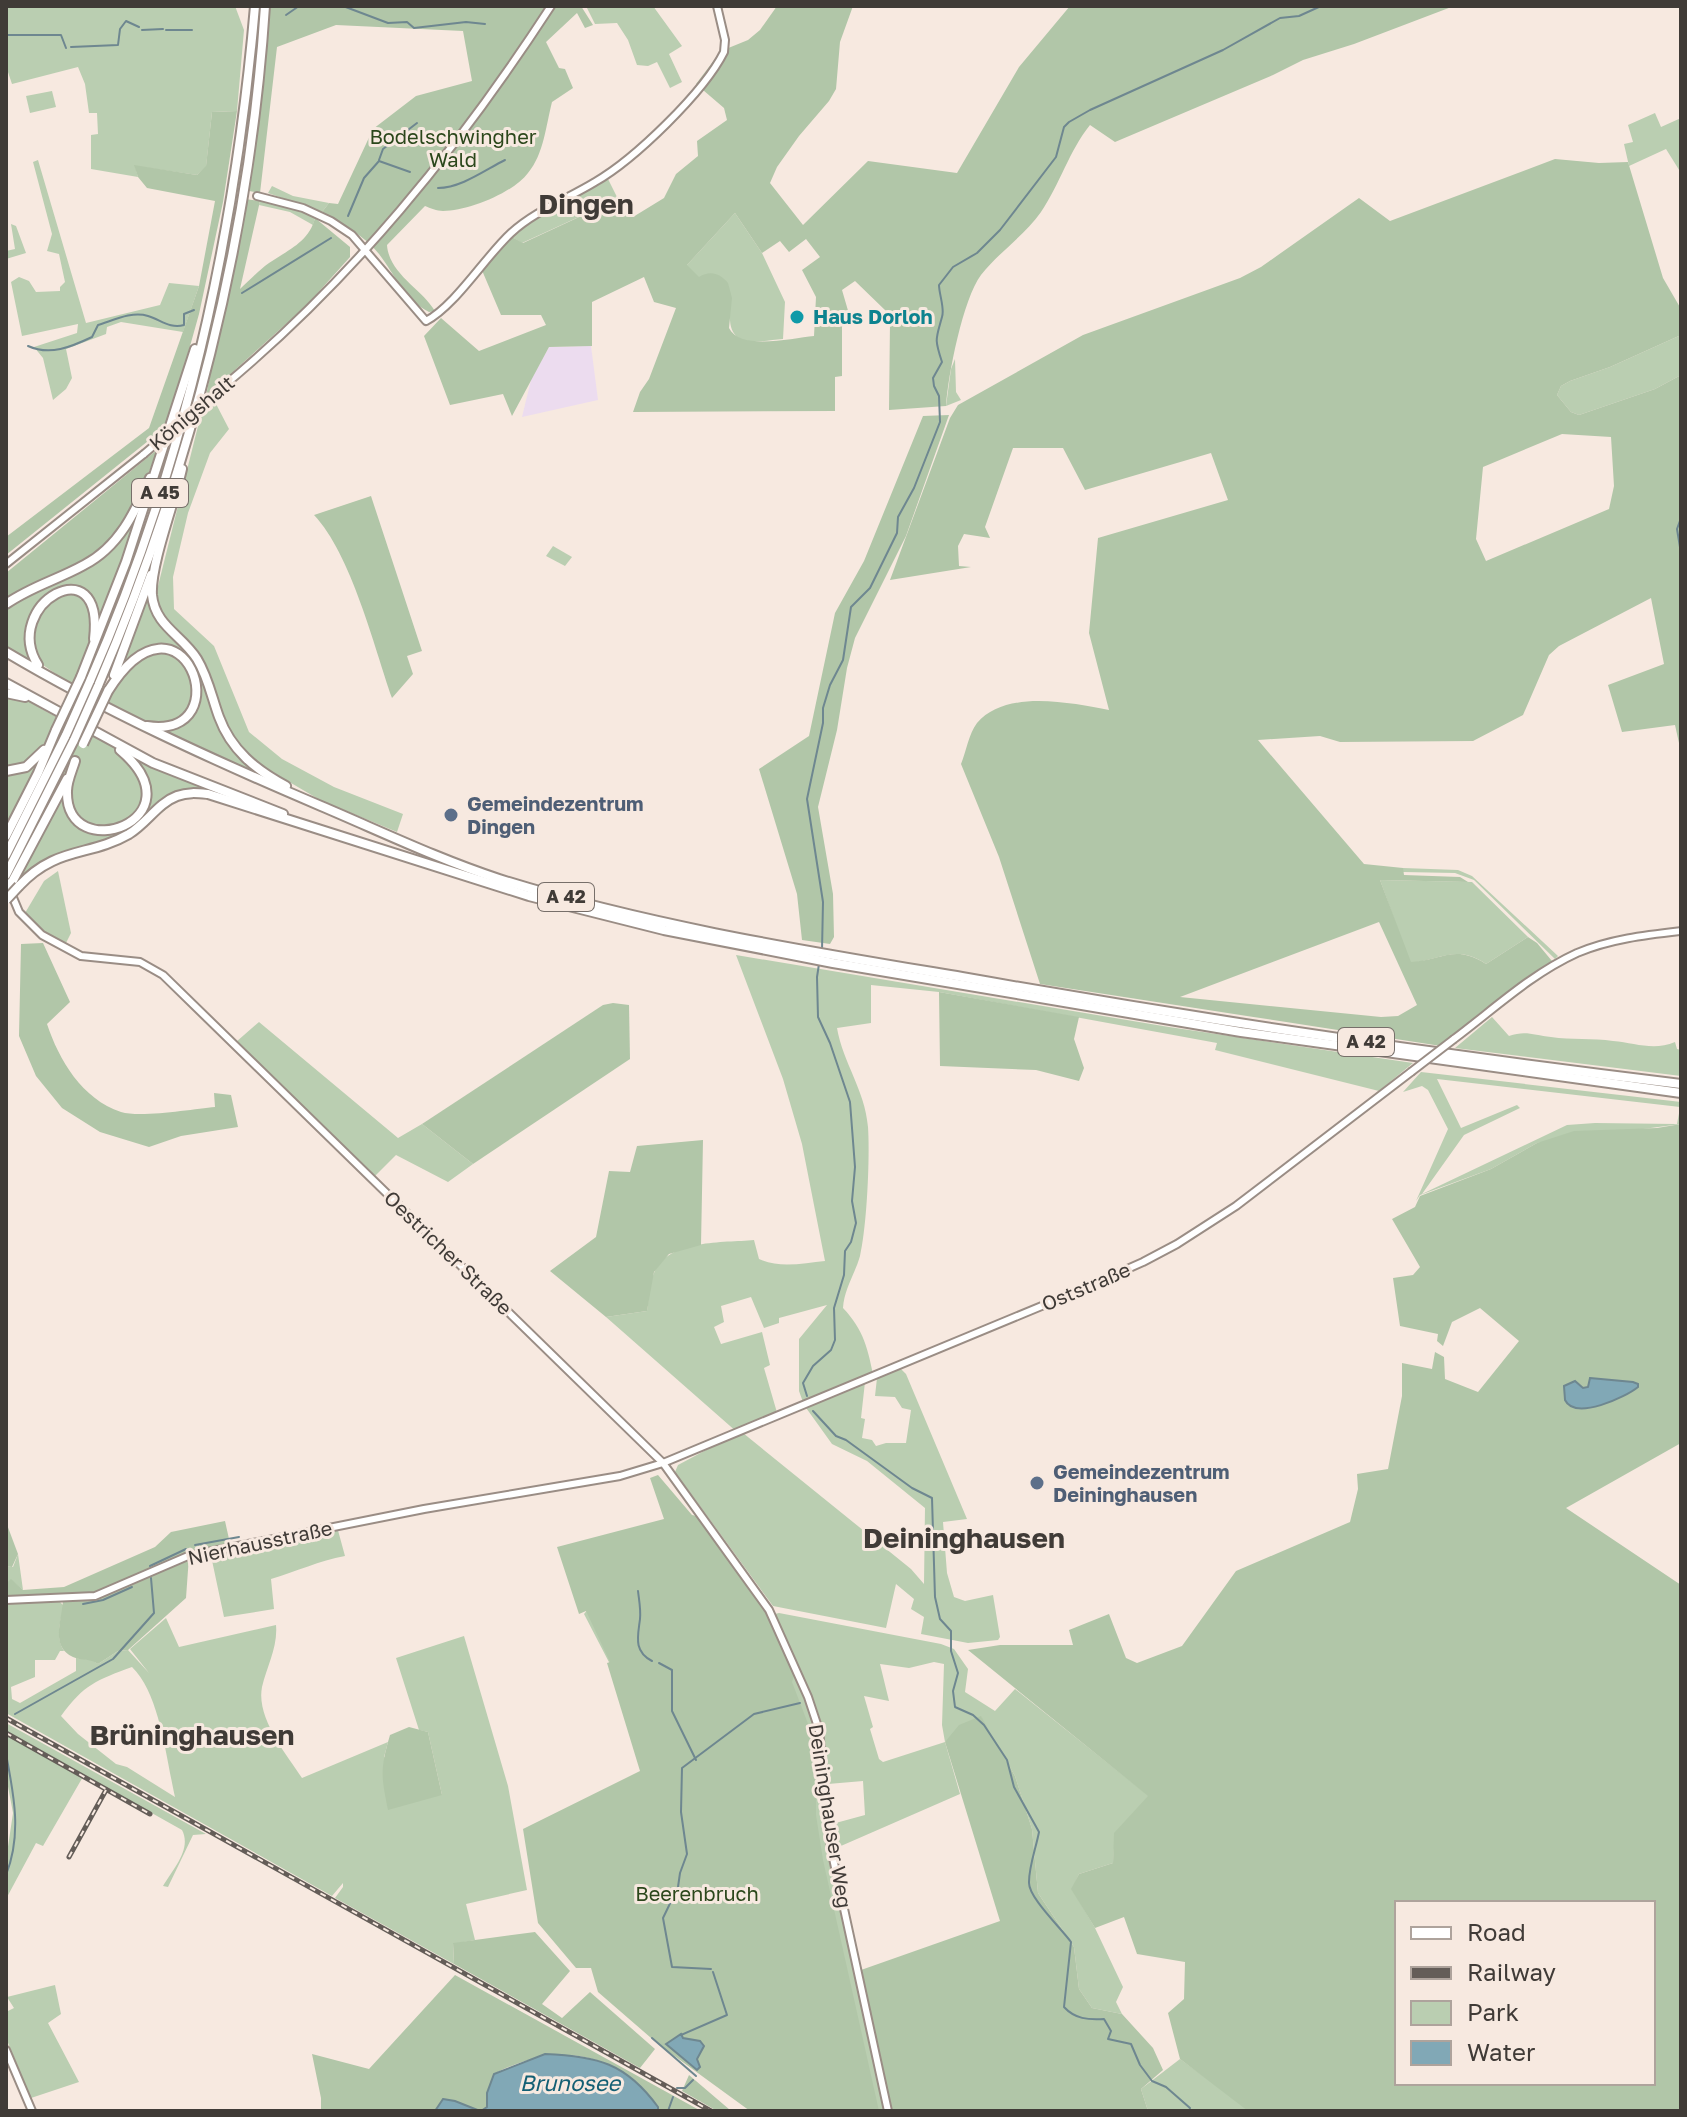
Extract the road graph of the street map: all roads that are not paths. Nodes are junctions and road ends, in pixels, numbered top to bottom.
1 (255, 6) edge
2 (265, 6) edge
3 (551, 6) edge
4 (717, 6) edge
5 (257, 196) dead end
6 (367, 250) junction
7 (211, 299) junction
8 (193, 418) junction
9 (163, 452) junction
10 (164, 536) junction
11 (6, 564) edge
12 (6, 604) edge
13 (25, 604) dead end
14 (20, 644) dead end
15 (6, 652) edge
16 (90, 656) junction
17 (54, 679) junction
18 (6, 683) edge
19 (94, 684) junction
20 (108, 691) junction
21 (6, 693) edge
22 (38, 702) junction
23 (135, 722) junction
24 (55, 733) junction
25 (74, 740) junction
26 (110, 741) junction
27 (75, 761) junction
28 (6, 771) edge
29 (327, 809) junction
30 (6, 836) edge
31 (370, 847) junction
32 (6, 855) edge
33 (11, 882) edge
34 (6, 897) edge
35 (1681, 931) edge
36 (814, 956) junction
37 (833, 959) junction
38 (1681, 1084) edge
39 (1681, 1093) edge
40 (663, 1463) junction
41 (424, 1509) joint
42 (6, 1600) edge
43 (6, 2050) edge
44 (32, 2111) edge
45 (888, 2111) edge

1 - 7 highway, A 45
2 - 8 highway, A 45
3 - 6 main road, Königshalt
4 - 6 main road
5 - 6 main road
6 - 11 main road, Königshalt, bridge
7 - 9 highway
7 - 19 highway, A 45
8 - 10 highway
8 - 19 highway, A 45
9 - 12 highway
9 - 16 highway
10 - 20 highway
10 - 29 highway
13 - 16 highway
14 - 17 highway
15 - 17 highway, A 42
16 - 24 highway, bridge
17 - 23 highway, A 42
18 - 22 highway, A 42
19 - 25 highway, A 45, bridge
20 - 23 highway
20 - 25 highway, bridge
21 - 22 highway
22 - 26 highway, A 42
23 - 29 highway, A 42
24 - 28 highway
24 - 30 highway
25 - 27 highway
25 - 32 highway, A 45
25 - 33 highway, A 45
26 - 27 highway
26 - 31 highway, A 42
27 - 33 highway
29 - 36 highway, A 42
31 - 33 highway
31 - 36 highway, A 42
33 - 34 highway, bridge
33 - 40 main road, Oestricher Straße
35 - 40 main road, Oststraße, bridge
36 - 37 highway, A 42
37 - 38 highway, A 42
37 - 39 highway, A 42
40 - 41 main road, Oststraße
40 - 45 main road, Deininghauser Weg
41 - 42 main road, Nierhausstraße
43 - 44 main road

